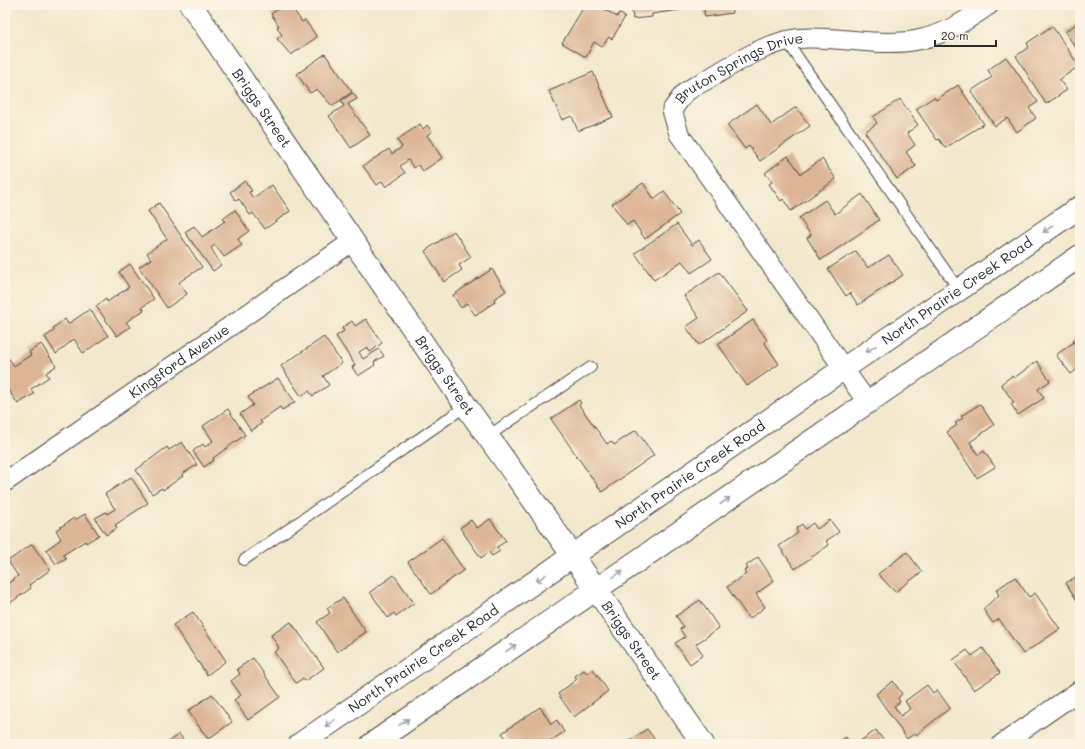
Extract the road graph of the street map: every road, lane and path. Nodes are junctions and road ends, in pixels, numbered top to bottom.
1 (191, 5) edge
2 (989, 5) edge
3 (786, 40) junction
4 (1080, 207) edge
5 (353, 241) junction
6 (1080, 256) edge
7 (959, 290) junction
8 (591, 367) dead end
9 (843, 368) junction
10 (867, 402) junction
11 (466, 406) junction
12 (488, 436) junction
13 (5, 482) edge
14 (573, 556) junction
15 (244, 560) dead end
16 (596, 589) junction
17 (1080, 690) edge
18 (697, 740) edge
19 (300, 744) edge
20 (372, 744) edge
21 (1002, 744) edge

1 - 5 main road, Briggs Street
2 - 3 street, Bruton Springs Drive
3 - 7 lane
3 - 9 street, Bruton Springs Drive
4 -> 7 main road, North Prairie Creek Road
5 - 11 main road, Briggs Street
5 - 13 street, Kingsford Avenue
6 - 10 main road
7 -> 9 main road, North Prairie Creek Road
8 - 12 lane
9 - 10 street, Bruton Springs Drive
9 - 14 main road, North Prairie Creek Road
16 -> 10 main road
11 - 12 main road, Briggs Street
11 - 15 lane
12 - 14 main road, Briggs Street
14 - 16 main road, Briggs Street
14 -> 19 main road, North Prairie Creek Road
16 - 18 main road, Briggs Street
20 -> 16 main road
17 - 21 street

